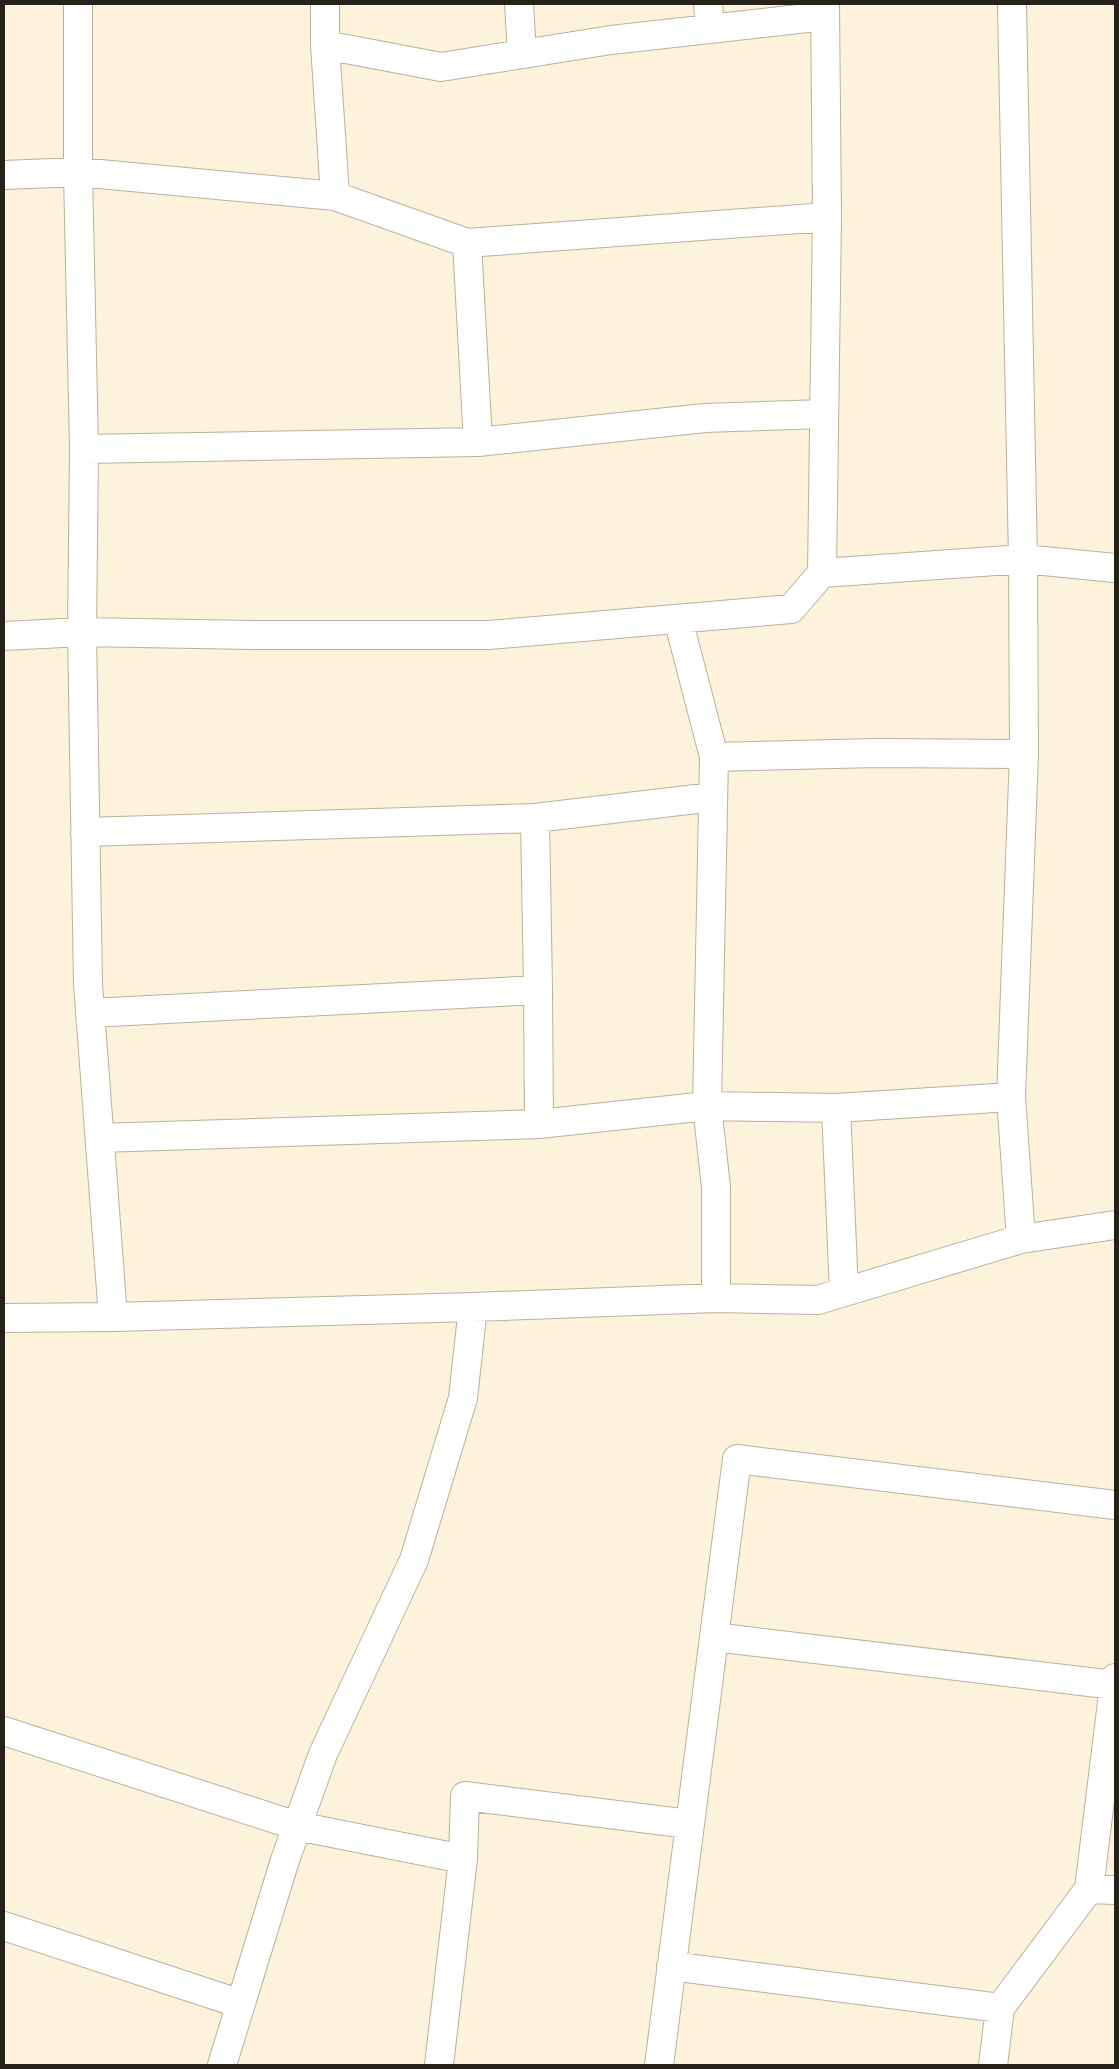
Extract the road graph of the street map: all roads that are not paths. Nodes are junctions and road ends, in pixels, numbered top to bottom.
1 (78, 4) edge
2 (326, 4) edge
3 (519, 4) edge
4 (1012, 4) edge
5 (825, 10) edge
6 (709, 16) edge
7 (325, 46) junction
8 (522, 54) junction
9 (78, 172) junction
10 (4, 175) edge
11 (334, 196) junction
12 (827, 217) junction
13 (467, 243) junction
14 (824, 414) junction
15 (478, 442) junction
16 (84, 449) junction
17 (1023, 559) junction
18 (1115, 568) edge
19 (822, 573) junction
20 (678, 619) junction
21 (82, 632) junction
22 (4, 636) edge
23 (1024, 754) junction
24 (714, 756) junction
25 (714, 798) junction
26 (534, 818) junction
27 (85, 832) junction
28 (538, 990) junction
29 (90, 1013) junction
30 (1011, 1097) junction
31 (708, 1106) junction
32 (836, 1108) junction
33 (538, 1124) junction
34 (100, 1138) junction
35 (1115, 1225) edge
36 (1021, 1239) junction
37 (844, 1292) junction
38 (716, 1298) junction
39 (472, 1307) junction
40 (113, 1317) junction
41 (4, 1318) edge
42 (1115, 1505) edge
43 (714, 1637) junction
44 (1115, 1681) edge
45 (4, 1731) edge
46 (690, 1824) junction
47 (297, 1826) junction
48 (463, 1859) junction
49 (1102, 1889) edge
50 (4, 1926) edge
51 (672, 1966) junction
52 (241, 2004) junction
53 (1000, 2008) junction
54 (222, 2065) edge
55 (439, 2065) edge
56 (659, 2065) edge
57 (993, 2065) edge

1 - 9 street
2 - 7 street
3 - 8 street
4 - 17 street
5 - 6 street
5 - 12 street
6 - 8 street
7 - 8 street
7 - 11 street
9 - 10 street
9 - 11 street
9 - 16 street
11 - 13 street
12 - 13 street
12 - 14 street
13 - 15 street
14 - 15 street
14 - 19 street
15 - 16 street
16 - 21 street
17 - 18 street
17 - 19 street
17 - 23 street
19 - 20 street
20 - 21 street
20 - 24 street
21 - 22 street
21 - 27 street
23 - 24 street
23 - 30 street
24 - 25 street
25 - 26 street
25 - 31 street
26 - 27 street
26 - 28 street
27 - 29 street
28 - 29 street
28 - 33 street
29 - 34 street
30 - 32 street
30 - 36 street
31 - 32 street
31 - 33 street
31 - 38 street
32 - 37 street
33 - 34 street
34 - 40 street
35 - 36 street
36 - 37 street
37 - 38 street
38 - 39 street
39 - 40 street
39 - 47 street
40 - 41 street
42 - 43 street
43 - 44 street
43 - 46 street
44 - 49 street
45 - 47 street
46 - 48 street
46 - 51 street
47 - 48 street
47 - 52 street
48 - 55 street
49 - 53 street
50 - 52 street
51 - 53 street
51 - 56 street
52 - 54 street
53 - 57 street

